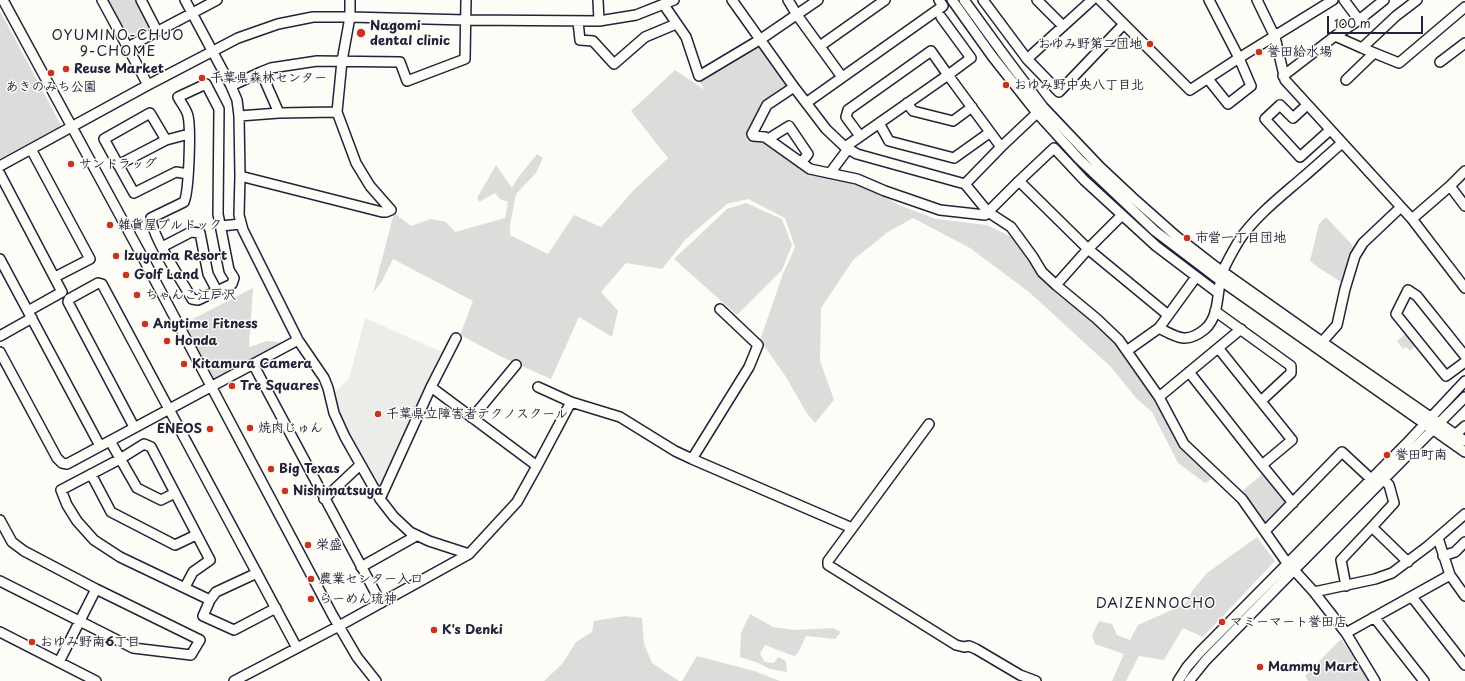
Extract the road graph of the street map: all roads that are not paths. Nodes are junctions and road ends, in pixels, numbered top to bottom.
1 (3, 0) edge
2 (102, 0) edge
3 (140, 0) edge
4 (185, 0) edge
5 (217, 0) edge
6 (350, 0) edge
7 (466, 0) edge
8 (598, 0) edge
9 (674, 0) edge
10 (732, 0) edge
11 (788, 0) edge
12 (818, 0) edge
13 (885, 0) edge
14 (939, 0) edge
15 (952, 0) edge
16 (964, 0) edge
17 (983, 0) edge
18 (1037, 0) edge
19 (1092, 0) edge
20 (1100, 0) edge
21 (1209, 0) edge
22 (1258, 0) edge
23 (1333, 0) edge
24 (1344, 0) edge
25 (1384, 0) edge
26 (1417, 0) edge
27 (664, 5) junction
28 (1465, 7) edge
29 (192, 14) junction
30 (797, 15) junction
31 (350, 17) junction
32 (941, 17) dead end
33 (466, 20) junction
34 (1359, 20) junction
35 (599, 21) junction
36 (578, 22) junction
37 (676, 24) junction
38 (1124, 24) junction
39 (1063, 26) junction
40 (157, 31) junction
41 (1335, 36) junction
42 (1275, 37) junction
43 (761, 39) junction
44 (1465, 42) edge
45 (820, 46) junction
46 (128, 47) junction
47 (1362, 48) junction
48 (212, 52) junction
49 (1374, 53) junction
50 (1239, 58) junction
51 (1028, 59) junction
52 (342, 61) junction
53 (1440, 62) dead end
54 (261, 72) junction
55 (948, 75) junction
56 (1283, 76) junction
57 (842, 77) junction
58 (1208, 79) junction
59 (1346, 80) dead end
60 (148, 85) junction
61 (231, 86) junction
62 (794, 87) junction
63 (806, 103) junction
64 (907, 103) junction
65 (1307, 105) junction
66 (972, 107) junction
67 (336, 112) junction
68 (279, 113) junction
69 (1037, 113) junction
70 (239, 116) junction
71 (879, 123) junction
72 (72, 127) junction
73 (1330, 130) junction
74 (990, 133) junction
75 (189, 134) junction
76 (860, 136) junction
77 (768, 139) junction
78 (166, 140) junction
79 (1342, 143) junction
80 (1000, 147) junction
81 (846, 148) junction
82 (31, 149) junction
83 (801, 163) junction
84 (118, 165) junction
85 (0, 166) edge
86 (1465, 172) edge
87 (830, 173) junction
88 (0, 174) edge
89 (188, 174) junction
90 (240, 176) junction
91 (1019, 181) junction
92 (965, 184) junction
93 (1450, 186) junction
94 (1465, 206) edge
95 (1401, 207) junction
96 (988, 212) junction
97 (1122, 215) junction
98 (1412, 219) junction
99 (241, 224) junction
100 (221, 226) junction
101 (162, 247) junction
102 (1088, 249) junction
103 (0, 259) edge
104 (1223, 271) junction
105 (55, 277) junction
106 (1196, 277) junction
107 (1220, 280) junction
108 (1056, 285) junction
109 (1465, 288) edge
110 (217, 291) junction
111 (1218, 293) junction
112 (720, 309) dead end
113 (1215, 311) junction
114 (30, 315) junction
115 (1168, 315) junction
116 (1159, 328) junction
117 (1241, 329) junction
118 (0, 336) edge
119 (456, 338) dead end
120 (298, 340) junction
121 (1322, 342) junction
122 (1219, 349) junction
123 (1128, 350) junction
124 (0, 352) edge
125 (1465, 356) edge
126 (1465, 362) edge
127 (253, 364) junction
128 (516, 365) dead end
129 (1454, 371) junction
130 (1188, 372) junction
131 (1465, 381) edge
132 (211, 387) junction
133 (431, 387) junction
134 (538, 387) dead end
135 (1159, 396) junction
136 (1465, 397) edge
137 (1261, 401) junction
138 (571, 402) junction
139 (170, 410) junction
140 (472, 418) junction
141 (1440, 423) junction
142 (929, 424) dead end
143 (1429, 424) junction
144 (1465, 426) edge
145 (134, 427) junction
146 (1456, 434) junction
147 (110, 441) junction
148 (1465, 441) edge
149 (100, 446) junction
150 (1465, 452) edge
151 (120, 459) junction
152 (692, 459) junction
153 (360, 465) junction
154 (1262, 465) junction
155 (537, 466) junction
156 (91, 474) junction
157 (1371, 479) junction
158 (1383, 479) junction
159 (175, 493) junction
160 (324, 499) junction
161 (380, 499) junction
162 (1293, 503) junction
163 (1465, 514) edge
164 (0, 520) edge
165 (1372, 527) junction
166 (852, 528) junction
167 (1265, 531) junction
168 (196, 535) junction
169 (416, 536) junction
170 (1438, 538) junction
171 (1465, 542) edge
172 (469, 554) junction
173 (1443, 556) junction
174 (1408, 562) junction
175 (361, 567) junction
176 (1290, 567) junction
177 (256, 573) junction
178 (1450, 575) junction
179 (0, 581) edge
180 (1346, 586) junction
181 (185, 587) junction
182 (96, 589) junction
183 (1314, 592) junction
184 (1465, 596) edge
185 (1412, 597) junction
186 (210, 600) junction
187 (381, 603) junction
188 (276, 608) junction
189 (1374, 617) junction
190 (80, 621) junction
191 (339, 626) junction
192 (0, 632) edge
193 (1346, 633) junction
194 (297, 648) junction
195 (59, 662) junction
196 (1465, 665) edge
197 (251, 677) edge
198 (96, 681) edge
199 (234, 681) edge
200 (376, 681) edge
201 (1036, 681) edge
202 (1178, 681) edge
203 (1189, 681) edge
204 (1375, 681) edge
205 (1424, 681) edge

1 - 72 street
2 - 46 street
3 - 40 street
4 - 29 street
5 - 29 street
6 - 31 street
7 - 33 street
8 - 35 street
9 - 27 street
10 - 43 street
11 - 30 street
12 - 30 street
13 - 45 street
14 - 57 street
15 - 69 street
16 - 104 street
17 - 51 street
18 - 39 street
19 - 39 street
20 - 38 street
21 - 50 street
22 - 42 street
23 - 42 street
24 - 34 street
25 - 34 street
26 - 47 street
27 - 35 street
27 - 37 street
28 - 49 street
29 - 40 street
29 - 48 street
30 - 43 street
30 - 45 street
31 - 33 street
31 - 48 street
31 - 52 street
32 - 55 street
33 - 36 street
33 - 52 street
34 - 41 street
35 - 36 street
36 - 37 street
37 - 43 street
38 - 51 street
38 - 58 street
39 - 51 street
40 - 46 street
41 - 47 street
41 - 56 street
42 - 50 street
42 - 56 street
43 - 62 street
44 - 53 street
45 - 57 street
46 - 60 street
47 - 49 street
48 - 60 street
48 - 61 street
49 - 59 street
50 - 58 street
50 - 58 street
52 - 54 street
52 - 67 street
54 - 61 street
54 - 68 street
55 - 64 street
55 - 66 street
55 - 76 street
56 - 65 street
57 - 63 street
60 - 72 street
61 - 70 street
62 - 63 street
62 - 77 street
63 - 81 street
64 - 66 street
64 - 71 street
65 - 73 street
65 - 73 street
66 - 74 street
67 - 68 street
67 - 90 street
68 - 70 street
69 - 80 street
69 - 107 street
70 - 90 street
71 - 74 street
71 - 76 street
72 - 82 street
72 - 132 street
73 - 79 street
74 - 80 street
75 - 78 street
75 - 89 street
75 - 100 street
76 - 81 street
77 - 83 street
77 - 83 street
78 - 84 street
78 - 84 street
79 - 95 street
79 - 104 street
80 - 92 street
81 - 87 street
81 - 92 street
82 - 85 street
82 - 105 street
83 - 87 street
84 - 89 street
86 - 93 street
87 - 96 street
88 - 105 street
89 - 101 street
90 - 99 street
91 - 96 street
91 - 97 street
91 - 102 street
92 - 96 street
93 - 94 street
93 - 98 street
95 - 98 street
95 - 121 street
96 - 108 street
97 - 102 street
97 - 106 street
98 - 109 street
99 - 100 street
99 - 120 street
100 - 110 street
101 - 110 street
101 - 110 street
102 - 108 street
102 - 115 street
103 - 114 street
104 - 107 street
104 - 121 street
105 - 114 street
106 - 111 street
106 - 115 street
107 - 111 street
107 - 143 street
108 - 123 street
111 - 113 street
112 - 152 street
113 - 116 street
113 - 117 street
114 - 118 street
114 - 149 street
115 - 116 street
116 - 123 street
117 - 122 street
117 - 137 street
119 - 133 street
120 - 127 street
120 - 153 street
121 - 143 street
122 - 130 street
122 - 137 street
123 - 135 street
124 - 149 street
125 - 129 street
126 - 129 street
127 - 132 street
127 - 160 street
128 - 140 street
129 - 131 street
130 - 135 street
130 - 154 street
131 - 143 street
132 - 139 street
132 - 191 street
133 - 140 street
133 - 161 street
134 - 138 street
135 - 167 street
136 - 141 street
137 - 154 street
138 - 152 street
138 - 155 street
139 - 145 street
139 - 145 street
139 - 177 street
140 - 155 street
141 - 143 street
141 - 146 street
142 - 166 street
143 - 150 street
143 - 157 street
143 - 158 street
144 - 146 street
145 - 147 street
146 - 148 street
147 - 149 street
147 - 151 street
151 - 156 street
151 - 159 street
151 - 159 street
152 - 166 street
153 - 160 street
153 - 161 street
154 - 162 street
155 - 172 street
156 - 168 street
156 - 181 street
157 - 162 street
157 - 176 street
158 - 165 street
158 - 176 street
159 - 168 street
160 - 175 street
161 - 169 street
162 - 167 street
163 - 170 street
164 - 182 street
165 - 174 street
165 - 180 street
166 - 201 street
167 - 176 street
168 - 181 street
169 - 172 street
169 - 175 street
170 - 173 street
170 - 174 street
171 - 173 street
172 - 187 street
173 - 178 street
174 - 180 street
175 - 187 street
176 - 183 street
176 - 202 street
176 - 203 street
177 - 186 street
177 - 188 street
178 - 184 street
178 - 185 street
179 - 190 street
180 - 183 street
181 - 186 street
182 - 190 street
182 - 190 street
183 - 193 street
185 - 189 street
185 - 196 street
186 - 188 street
187 - 191 street
188 - 194 street
189 - 193 street
189 - 205 street
190 - 195 street
191 - 194 street
191 - 200 street
192 - 195 street
193 - 204 street
194 - 197 street
195 - 198 street
197 - 199 street

